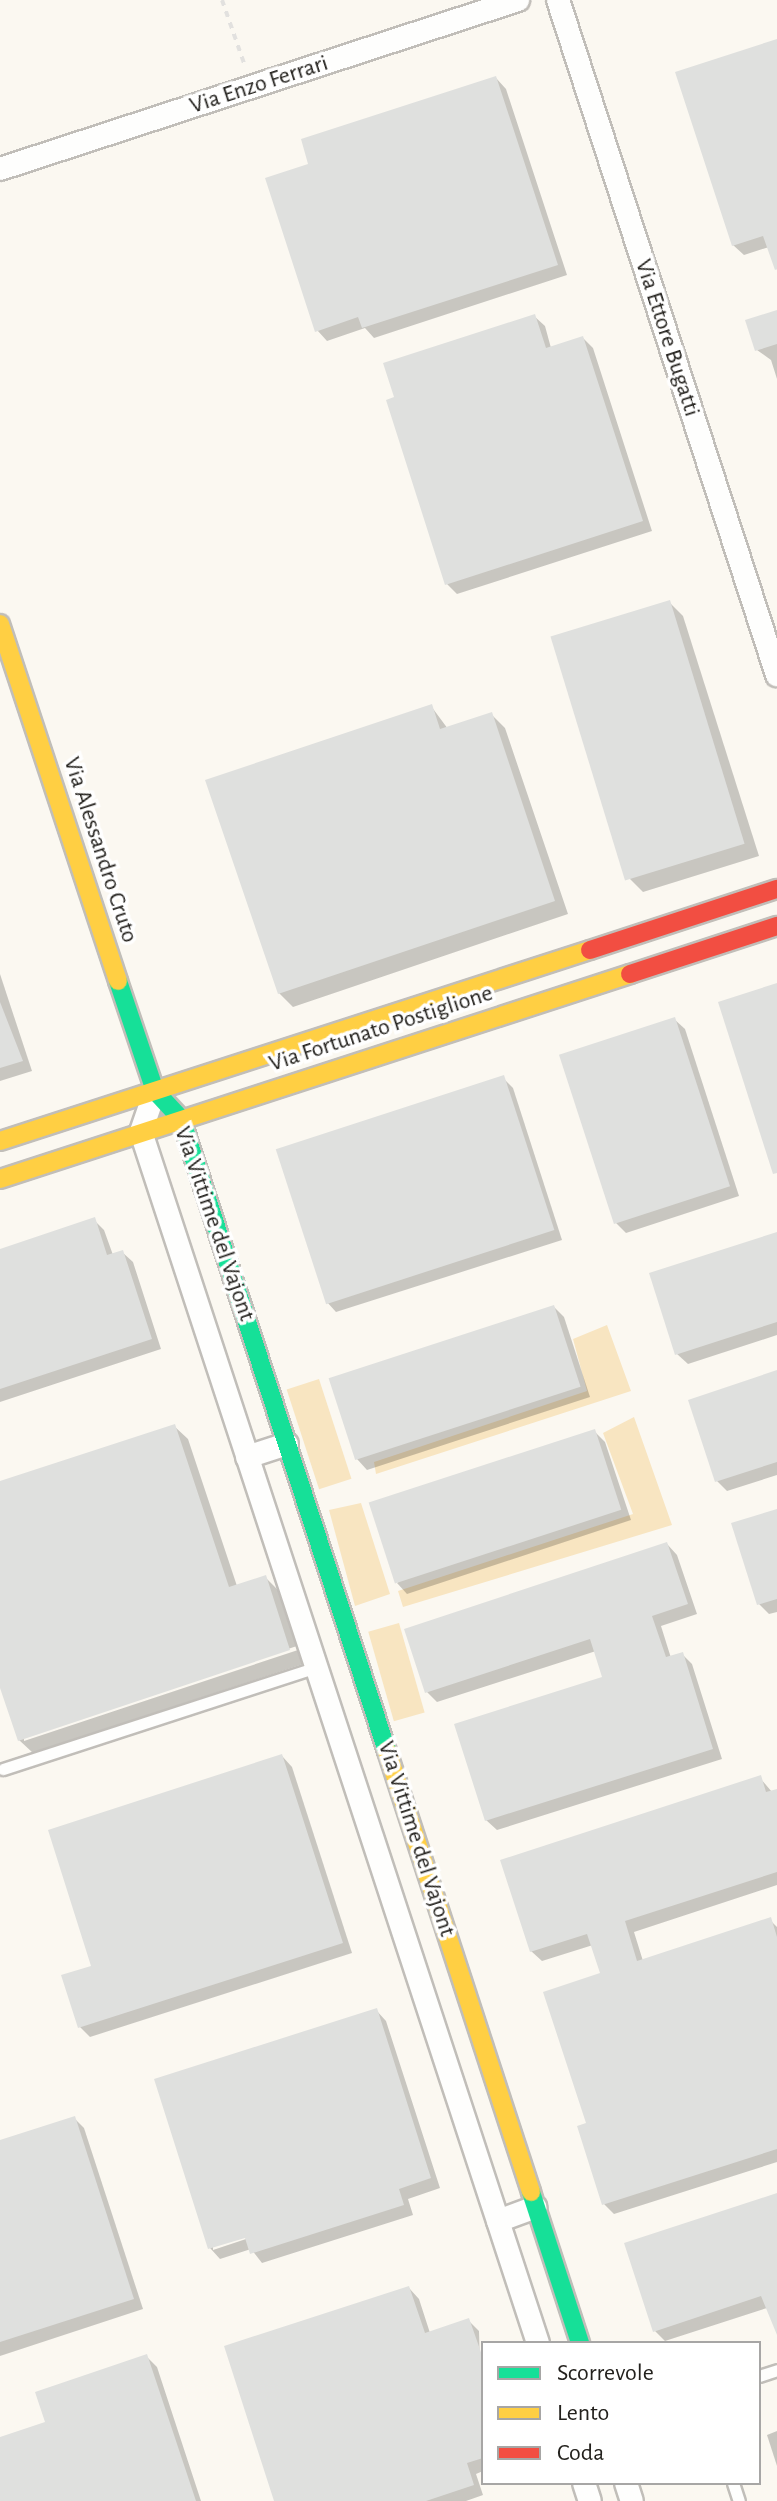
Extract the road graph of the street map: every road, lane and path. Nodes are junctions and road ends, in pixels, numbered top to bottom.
1 (222, 0) edge
2 (518, 0) edge
3 (558, 0) edge
4 (253, 88) junction
5 (0, 169) edge
6 (0, 624) edge
7 (777, 675) edge
8 (777, 889) edge
9 (777, 926) edge
10 (479, 1004) junction
11 (155, 1091) junction
12 (181, 1119) junction
13 (141, 1132) junction
14 (0, 1141) edge
15 (0, 1179) edge
16 (287, 1444) junction
17 (247, 1457) junction
18 (316, 1667) junction
19 (3, 1769) dead end
20 (536, 2207) junction
21 (498, 2221) junction
22 (537, 2341) edge
23 (579, 2341) edge

1 - 4 path
2 - 4 street, Via Enzo Ferrari
3 - 7 street, Via Ettore Bugatti
4 - 5 street, Via Enzo Ferrari
6 - 11 street, Via Alessandro Cruto
8 - 10 street, Via Fortunato Postiglione
9 - 10 street, Via Fortunato Postiglione
10 - 11 street, Via Fortunato Postiglione
10 - 12 street, Via Fortunato Postiglione
11 - 12 street, Via Vittime del Vajont
11 - 13 street, Via Vittime del Vajont
11 - 14 street, Via Fortunato Postiglione
12 - 13 street, Via Fortunato Postiglione
12 - 16 street, Via Vittime del Vajont
13 - 15 street, Via Fortunato Postiglione
13 - 17 street, Via Vittime del Vajont
16 - 17 street
16 - 20 street, Via Vittime del Vajont
17 - 18 street, Via Vittime del Vajont
18 - 19 lane
18 - 21 street, Via Vittime del Vajont
20 - 21 street
20 - 23 street, Via Vittime del Vajont
21 - 22 street, Via Vittime del Vajont

